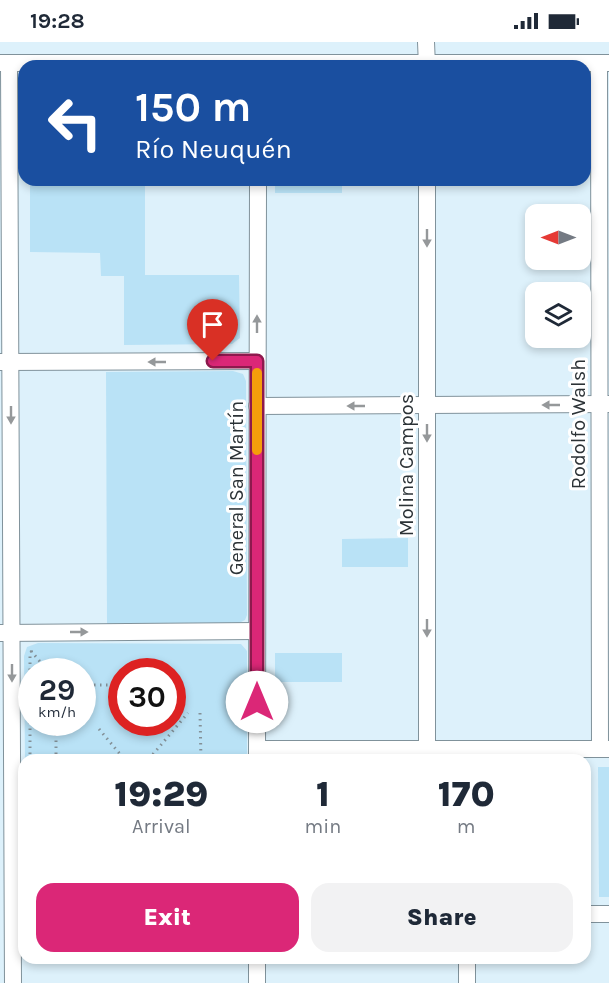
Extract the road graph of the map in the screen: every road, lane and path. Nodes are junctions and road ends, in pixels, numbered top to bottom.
1 (426, 42) edge
2 (427, 60) edge
3 (5, 63) edge
4 (604, 63) edge
5 (258, 186) edge
6 (427, 186) edge
7 (604, 233) edge
8 (257, 361) junction
9 (5, 362) edge
10 (604, 404) edge
11 (427, 405) junction
12 (257, 406) junction
13 (257, 631) junction
14 (6, 633) edge
15 (38, 646) dead end
16 (31, 650) junction
17 (38, 658) edge
18 (188, 713) dead end
19 (200, 713) dead end
20 (99, 729) dead end
21 (56, 736) edge
22 (427, 749) junction
23 (604, 749) edge
24 (30, 754) edge
25 (56, 754) edge
26 (120, 754) edge
27 (153, 754) edge
28 (201, 754) edge
29 (257, 754) edge
30 (285, 754) edge
31 (591, 914) edge
32 (609, 914) edge
33 (12, 916) edge
34 (257, 964) edge
35 (467, 964) edge
36 (13, 983) edge
37 (257, 983) edge
38 (467, 983) edge

1 - 2 street
3 - 9 street
4 - 7 street, Rodolfo Walsh
8 -> 5 street, General San Martín
6 -> 11 street, Molina Campos
7 - 10 street, Rodolfo Walsh
8 -> 9 street
8 - 12 street, General San Martín
9 -> 14 street
10 -> 11 street
10 - 23 street, Rodolfo Walsh
11 -> 12 street
11 -> 22 street, Molina Campos
12 - 13 street, General San Martín
14 -> 13 street
13 - 29 street, General San Martín
14 -> 33 street
15 - 16 path
16 - 17 path
16 - 24 path
18 - 27 path
19 - 28 path
20 - 26 path
21 - 25 path
22 - 23 street
22 - 30 street
31 - 32 street
33 - 36 street
34 - 37 street
35 - 38 street

